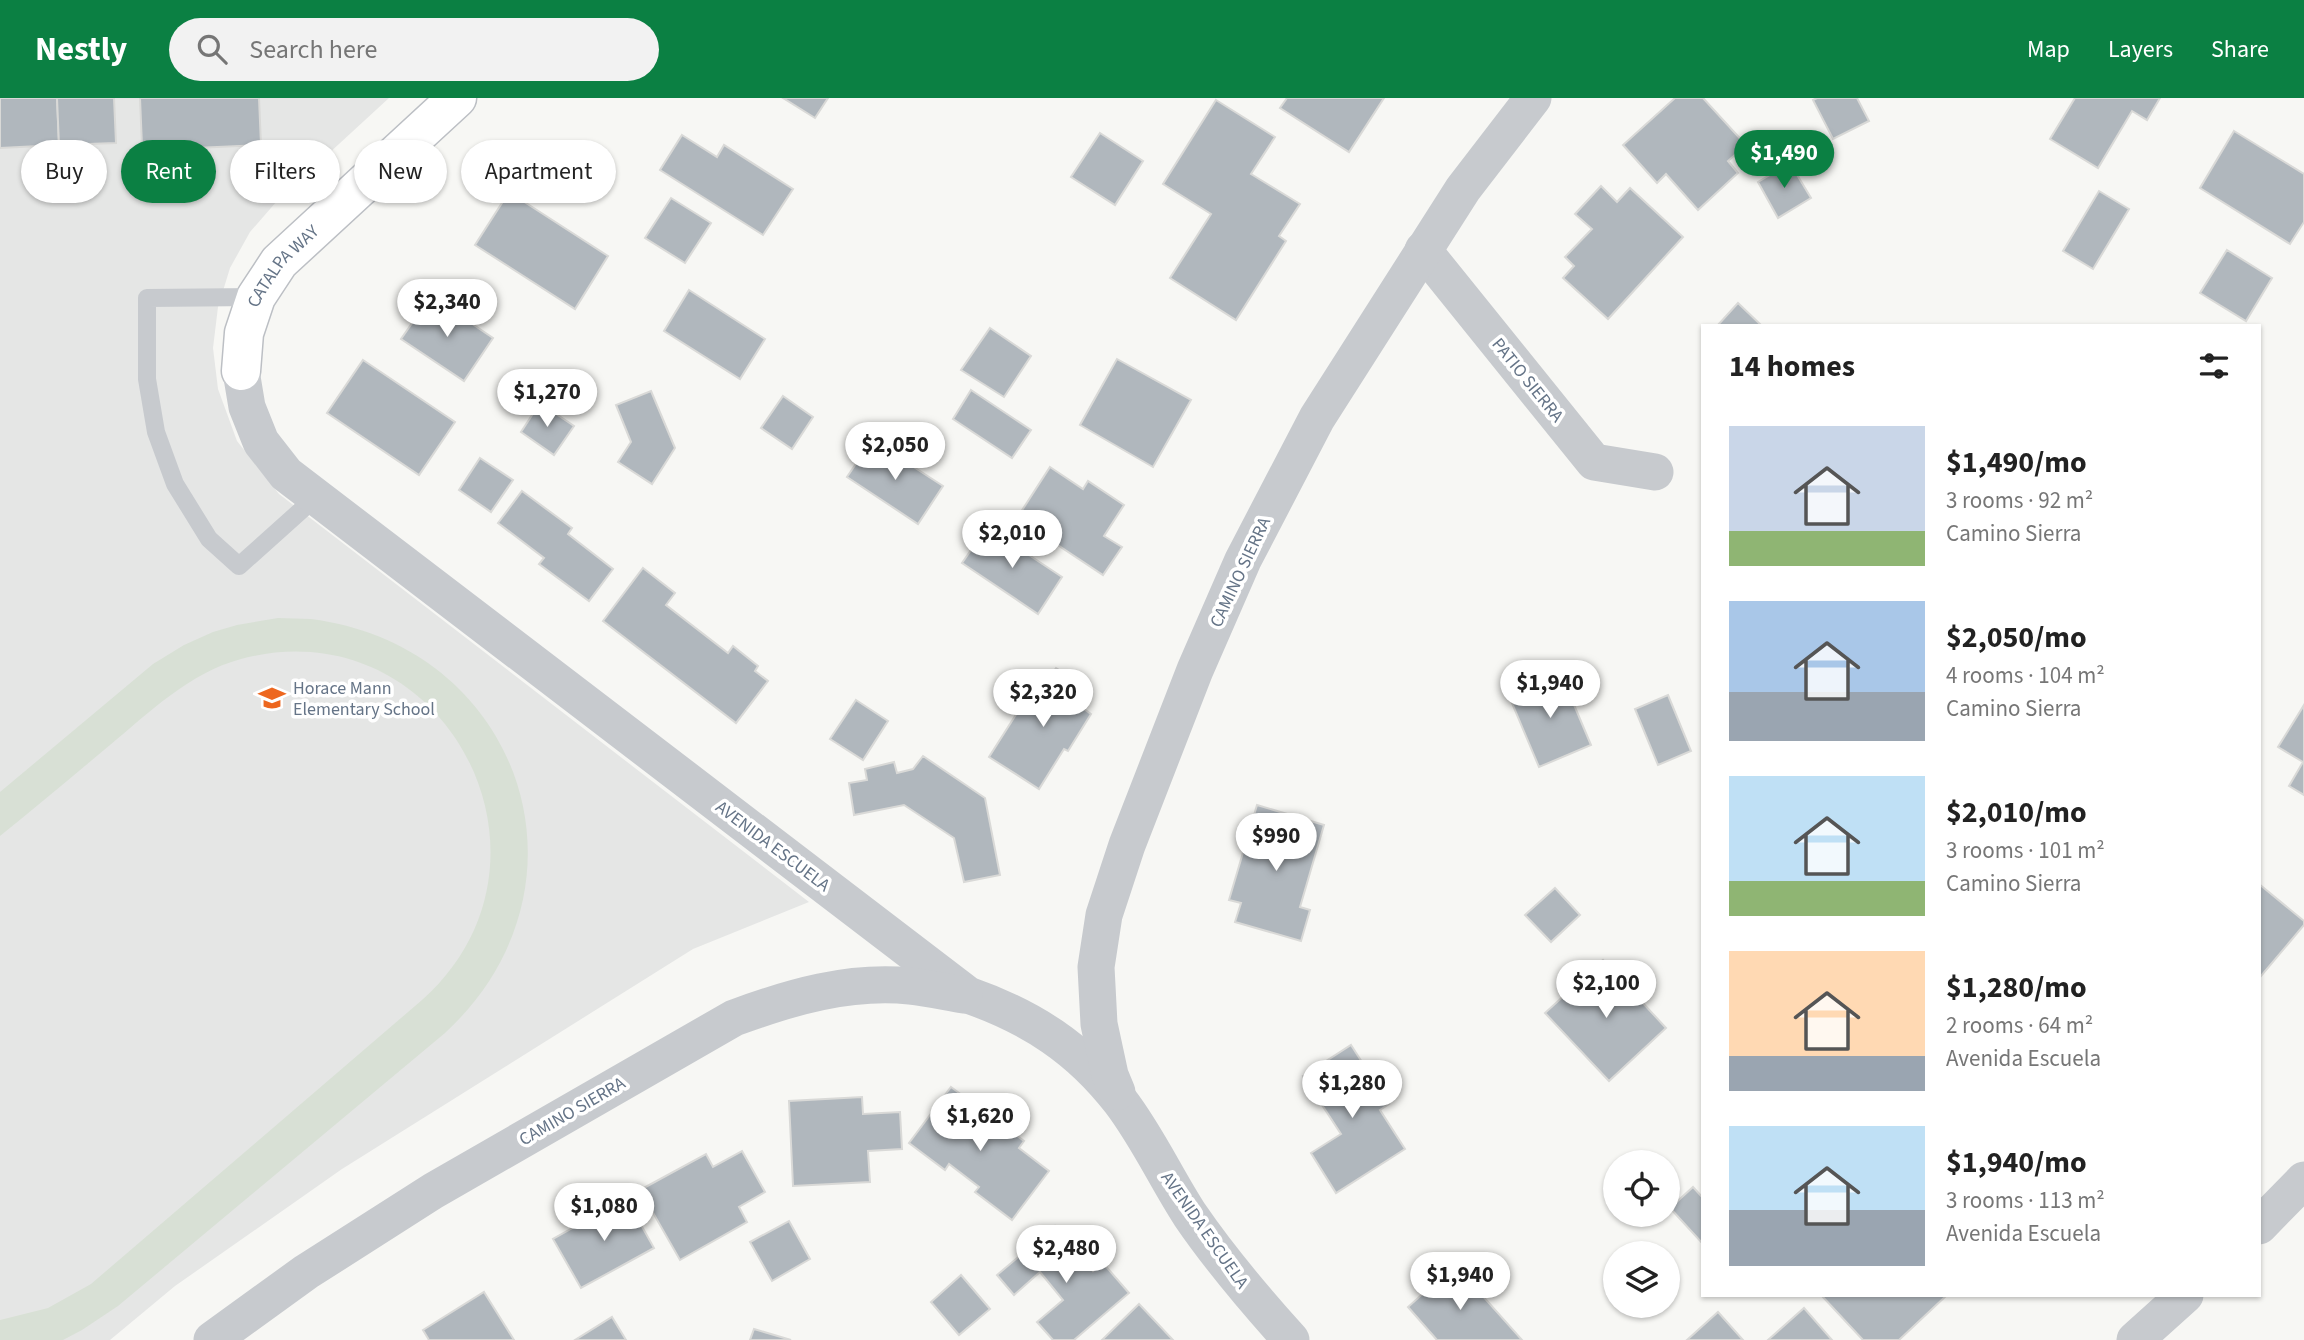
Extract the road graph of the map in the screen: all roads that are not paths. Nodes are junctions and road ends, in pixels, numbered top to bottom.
1 (457, 98) edge
2 (1534, 98) edge
3 (1423, 250) junction
4 (256, 297) junction
5 (241, 371) joint
6 (1655, 471) dead end
7 (316, 497) junction
8 (968, 995) junction
9 (1121, 1102) junction
10 (2304, 1180) edge
11 (2261, 1224) edge
12 (2183, 1297) edge
13 (212, 1340) edge
14 (1291, 1340) edge
15 (2136, 1340) edge

1 - 4 street, CATALPA WAY
2 - 3 street, CAMINO SIERRA
3 - 6 street, PATIO SIERRA
3 - 9 street, CAMINO SIERRA
4 - 5 street, CATALPA WAY
4 - 7 lane
5 - 7 street, AVENIDA ESCUELA
7 - 8 street, AVENIDA ESCUELA
8 - 9 street, AVENIDA ESCUELA
8 - 13 street, CAMINO SIERRA
9 - 14 street, AVENIDA ESCUELA
10 - 11 street
12 - 15 street

